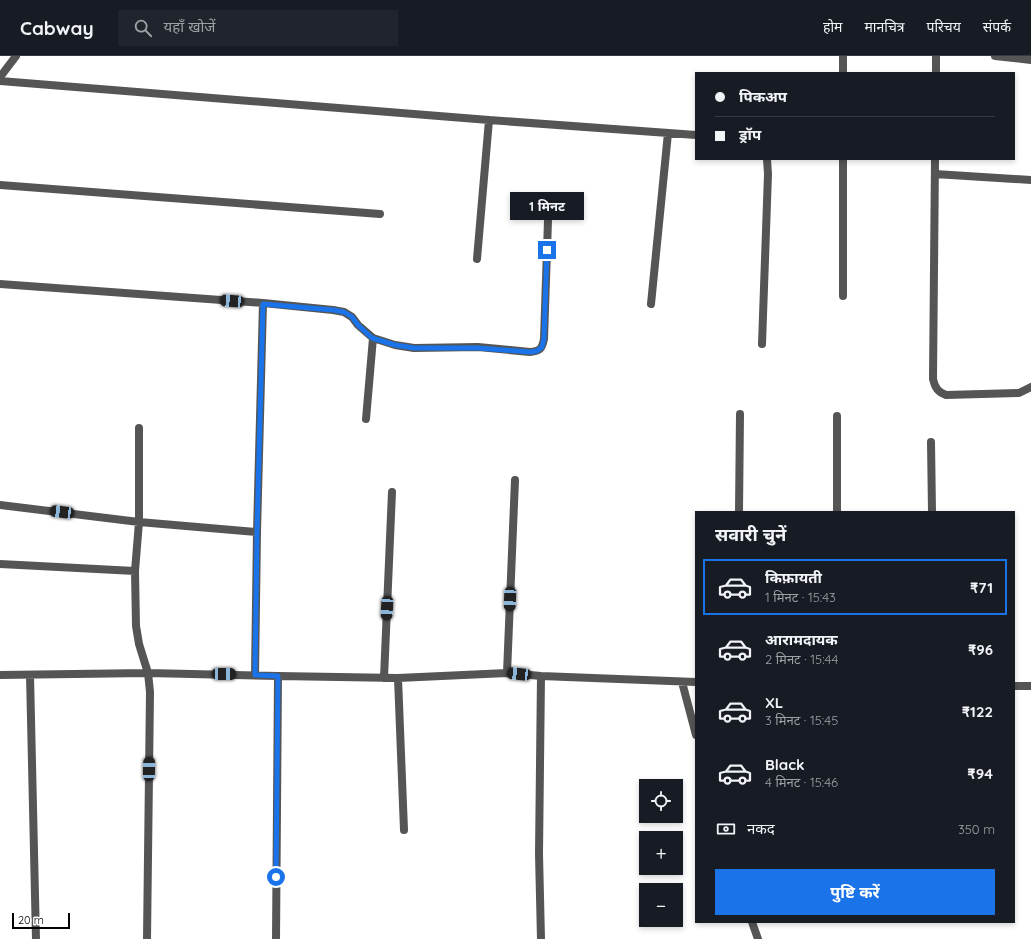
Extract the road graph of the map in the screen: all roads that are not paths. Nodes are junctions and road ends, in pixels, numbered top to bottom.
1 (16, 56) edge
2 (843, 56) edge
3 (936, 56) edge
4 (994, 56) edge
5 (1031, 60) edge
6 (843, 72) edge
7 (936, 72) edge
8 (0, 77) edge
9 (0, 81) edge
10 (489, 120) junction
11 (668, 133) junction
12 (695, 135) edge
13 (767, 160) edge
14 (843, 160) edge
15 (936, 160) edge
16 (935, 174) junction
17 (1031, 180) edge
18 (0, 185) edge
19 (380, 214) dead end
20 (548, 220) dead end
21 (477, 259) dead end
22 (0, 284) edge
23 (843, 296) dead end
24 (263, 304) junction
25 (652, 304) dead end
26 (372, 338) junction
27 (762, 344) dead end
28 (1031, 387) edge
29 (740, 414) dead end
30 (837, 416) dead end
31 (366, 419) dead end
32 (139, 428) dead end
33 (931, 442) dead end
34 (515, 480) dead end
35 (392, 492) dead end
36 (0, 505) edge
37 (739, 511) edge
38 (837, 511) edge
39 (932, 511) edge
40 (139, 522) junction
41 (257, 532) junction
42 (0, 564) edge
43 (135, 571) junction
44 (148, 673) junction
45 (507, 673) junction
46 (30, 674) junction
47 (0, 675) edge
48 (255, 675) junction
49 (278, 676) junction
50 (541, 676) junction
51 (384, 678) junction
52 (398, 678) junction
53 (682, 682) junction
54 (695, 682) edge
55 (1015, 686) edge
56 (1031, 686) edge
57 (695, 731) edge
58 (404, 830) dead end
59 (752, 923) edge
60 (36, 939) edge
61 (146, 939) edge
62 (276, 939) edge
63 (542, 939) edge
64 (758, 939) edge

1 - 8 street
2 - 6 street
3 - 7 street
4 - 5 street
9 - 10 street
10 - 11 street
10 - 21 street
11 - 12 street
11 - 25 street
13 - 27 street
14 - 23 street
15 - 16 street
16 - 17 street
16 - 28 street
18 - 19 street
20 - 26 street
22 - 24 street
24 - 26 street
24 - 41 street
26 - 31 street
29 - 37 street
30 - 38 street
32 - 40 street
33 - 39 street
34 - 45 street
35 - 51 street
36 - 40 street
40 - 41 street
40 - 43 street
41 - 48 street
42 - 43 street
43 - 44 street
44 - 46 street
44 - 48 street
44 - 61 street
45 - 50 street
45 - 52 street
46 - 47 street
46 - 60 street
48 - 49 street
49 - 51 street
49 - 62 street
50 - 53 street
50 - 63 street
51 - 52 street
52 - 58 street
53 - 54 street
53 - 57 street
55 - 56 street
59 - 64 street

